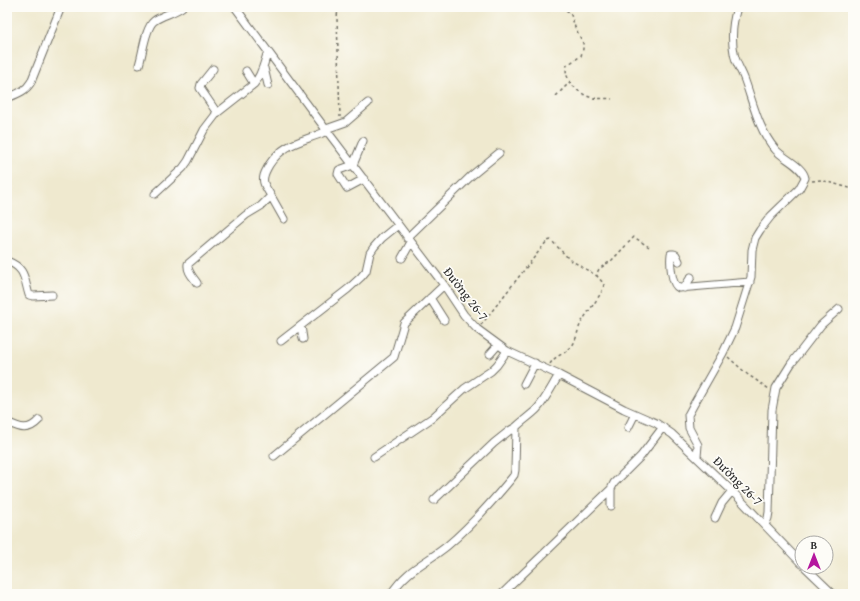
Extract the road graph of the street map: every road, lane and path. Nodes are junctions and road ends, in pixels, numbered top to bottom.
1 (61, 7) edge
2 (182, 7) edge
3 (235, 7) edge
4 (338, 7) edge
5 (561, 7) edge
6 (737, 7) edge
7 (268, 51) junction
8 (140, 65) dead end
9 (264, 66) junction
10 (213, 69) dead end
11 (246, 71) dead end
12 (570, 82) junction
13 (254, 84) junction
14 (268, 85) dead end
15 (556, 96) dead end
16 (7, 98) edge
17 (612, 99) dead end
18 (368, 103) dead end
19 (217, 112) junction
20 (340, 125) junction
21 (326, 130) junction
22 (362, 141) dead end
23 (499, 153) dead end
24 (353, 165) junction
25 (364, 179) junction
26 (804, 182) junction
27 (853, 190) edge
28 (155, 194) dead end
29 (271, 196) junction
30 (284, 219) dead end
31 (398, 225) junction
32 (409, 240) junction
33 (649, 247) dead end
34 (402, 258) dead end
35 (7, 261) edge
36 (678, 261) dead end
37 (597, 276) junction
38 (691, 277) dead end
39 (750, 282) junction
40 (197, 283) dead end
41 (444, 285) junction
42 (684, 288) junction
43 (52, 294) dead end
44 (430, 298) junction
45 (839, 308) dead end
46 (444, 320) dead end
47 (301, 326) junction
48 (477, 329) junction
49 (303, 339) dead end
50 (281, 341) dead end
51 (498, 345) junction
52 (507, 351) junction
53 (723, 353) junction
54 (490, 354) dead end
55 (535, 363) junction
56 (548, 369) junction
57 (559, 375) junction
58 (524, 384) dead end
59 (774, 393) junction
60 (635, 414) junction
61 (39, 420) dead end
62 (7, 422) edge
63 (663, 427) junction
64 (516, 428) junction
65 (628, 428) dead end
66 (274, 456) dead end
67 (374, 457) dead end
68 (697, 457) junction
69 (611, 489) junction
70 (732, 491) junction
71 (434, 500) dead end
72 (611, 506) dead end
73 (715, 518) dead end
74 (765, 525) junction
75 (794, 556) edge
76 (813, 575) edge
77 (391, 594) edge
78 (502, 594) edge
79 (833, 594) edge

1 - 16 street
2 - 8 street
3 - 7 street, Đường 26-7
4 - 20 path
5 - 12 path
6 - 26 street
7 - 9 street
7 - 21 street, Đường 26-7
9 - 13 street
9 - 14 street
10 - 19 street
11 - 13 street
12 - 15 path
12 - 17 path
13 - 19 street
18 - 20 street
19 - 28 street
20 - 21 street
21 - 24 street, Đường 26-7
21 - 29 street
22 - 24 street
23 - 32 street
24 - 25 street, Đường 26-7
24 - 25 street
25 - 31 street, Đường 26-7
26 - 27 path
26 - 39 street
29 - 30 street
29 - 40 street
31 - 32 street, Đường 26-7
31 - 47 street
32 - 34 street
32 - 41 street, Đường 26-7
33 - 37 path
35 - 43 street
36 - 42 street
37 - 48 path
37 - 56 path
38 - 42 street
39 - 42 street
39 - 53 street
41 - 44 street
41 - 48 street, Đường 26-7
44 - 46 street
44 - 66 street
45 - 59 street
47 - 49 street
47 - 50 street
48 - 51 street, Đường 26-7
51 - 52 street, Đường 26-7
51 - 54 street
52 - 55 street, Đường 26-7
52 - 67 street
53 - 59 path
53 - 68 street
55 - 56 street, Đường 26-7
55 - 58 street
56 - 57 street, Đường 26-7
57 - 60 street, Đường 26-7
57 - 64 street
59 - 74 street
60 - 63 street, Đường 26-7
60 - 65 street
61 - 62 street
63 - 68 street, Đường 26-7
63 - 69 street
64 - 71 street
64 - 77 street
68 - 70 street, Đường 26-7
69 - 72 street
69 - 78 street
70 - 73 street
70 - 74 street, Đường 26-7
74 - 75 street, Đường 26-7
76 - 79 street

